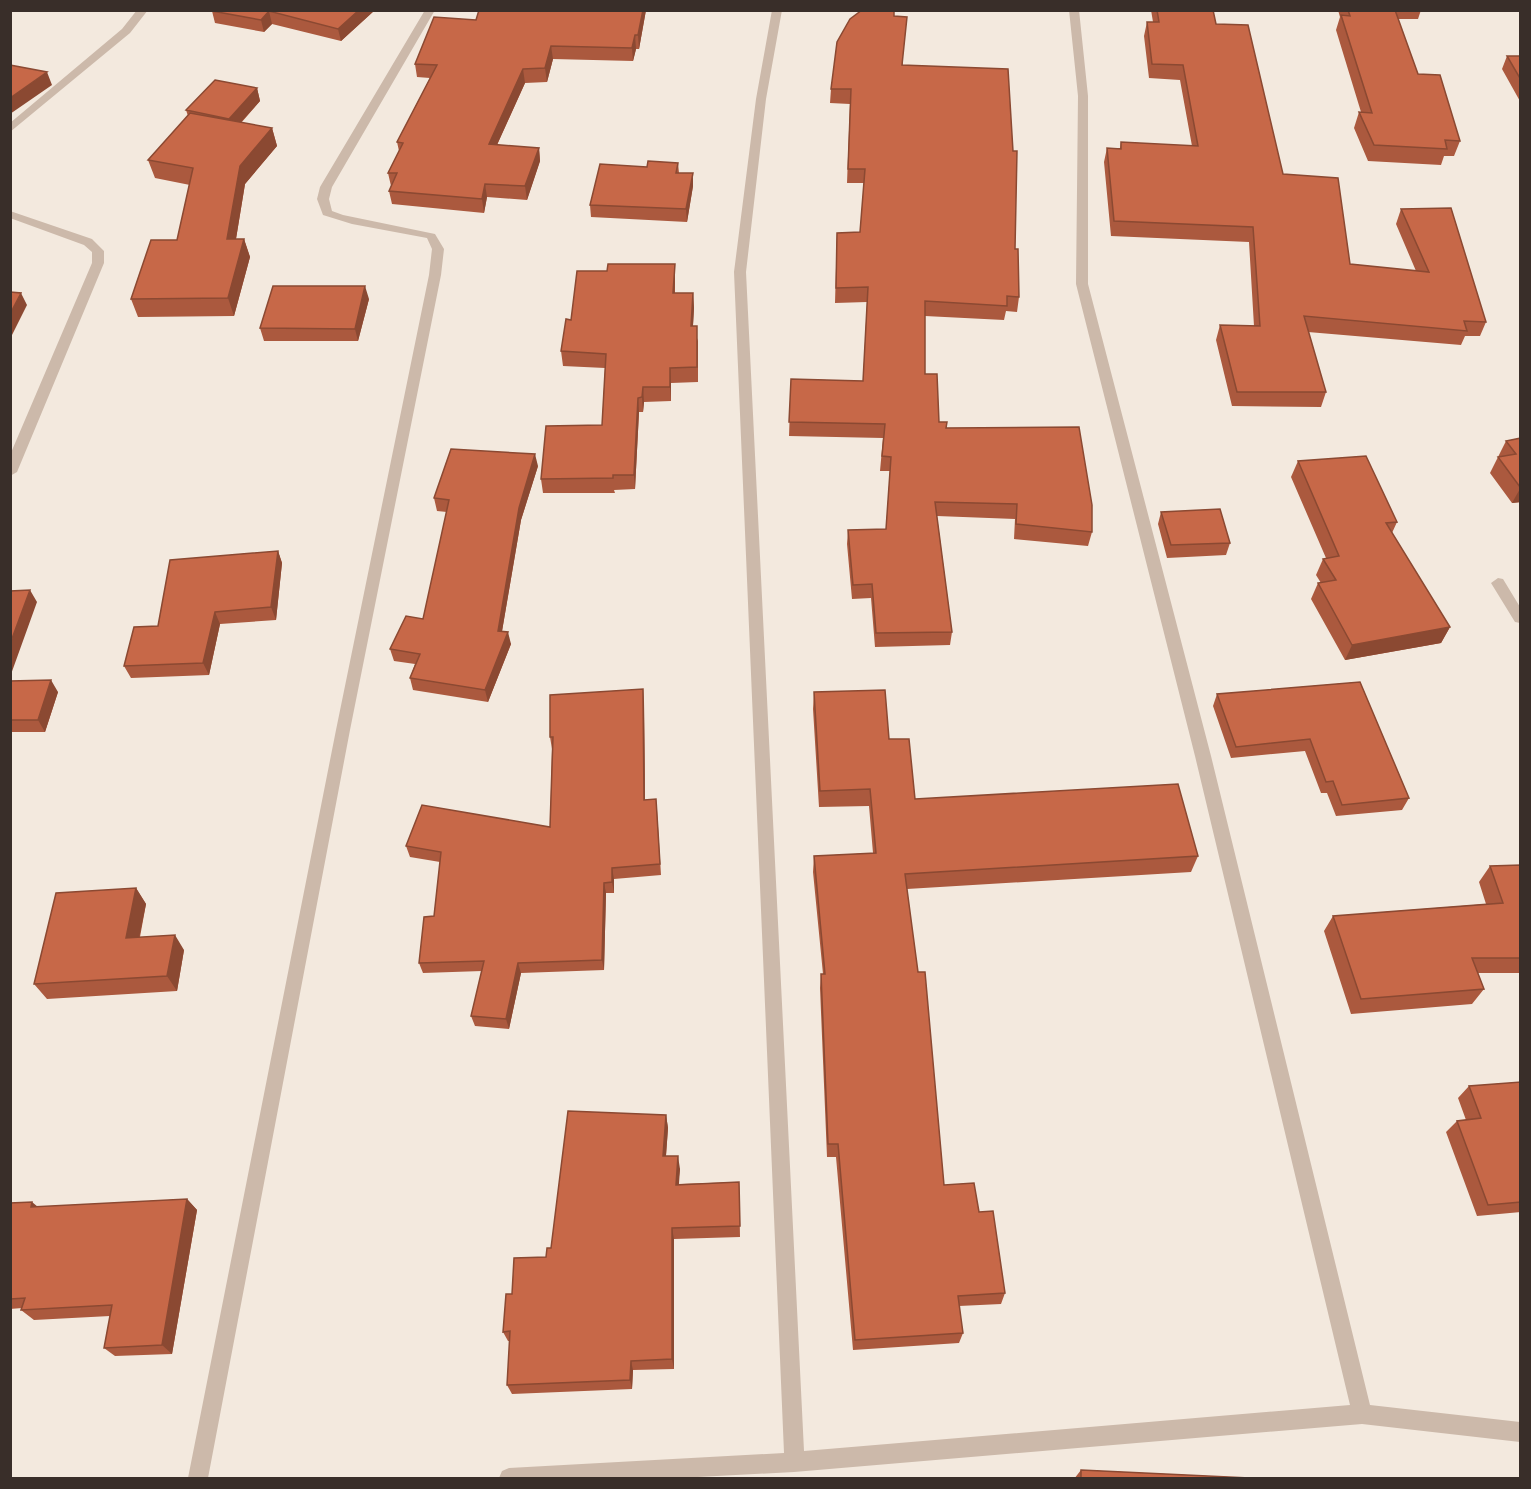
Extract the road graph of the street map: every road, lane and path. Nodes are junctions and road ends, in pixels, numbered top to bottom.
1 (143, 10) edge
2 (430, 10) edge
3 (777, 10) edge
4 (1074, 10) edge
5 (10, 129) edge
6 (10, 214) edge
7 (10, 472) edge
8 (1498, 583) dead end
9 (1521, 618) edge
10 (1362, 1414) junction
11 (1521, 1432) edge
12 (794, 1462) junction
13 (198, 1479) edge
14 (509, 1479) edge

1 - 5 street
2 - 13 street
3 - 12 street
4 - 10 street
6 - 7 street
8 - 9 street
10 - 11 street
10 - 12 street
12 - 14 street

